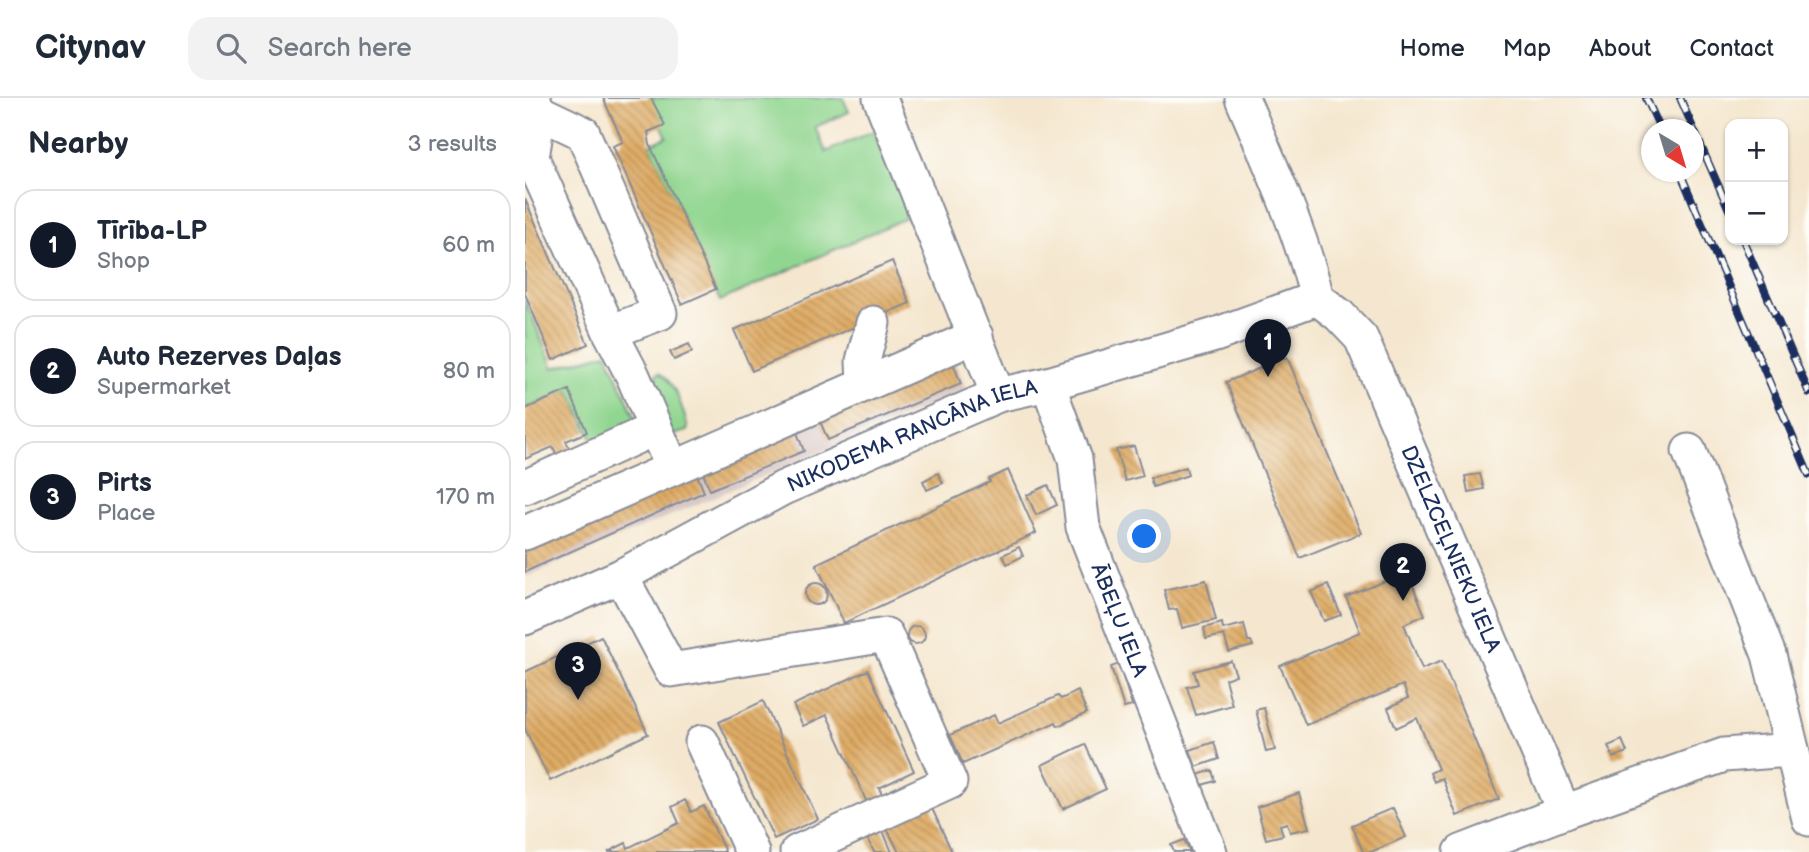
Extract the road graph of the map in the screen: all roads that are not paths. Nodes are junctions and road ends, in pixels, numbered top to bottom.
1 (880, 98) edge
2 (1242, 98) edge
3 (536, 105) edge
4 (1318, 298) junction
5 (873, 323) dead end
6 (610, 332) junction
7 (976, 336) junction
8 (864, 384) junction
9 (1048, 384) junction
10 (998, 395) junction
11 (654, 429) junction
12 (1689, 451) dead end
13 (672, 467) junction
14 (525, 487) edge
15 (525, 533) edge
16 (621, 576) junction
17 (525, 618) edge
18 (702, 742) dead end
19 (1792, 750) junction
20 (1564, 812) junction
21 (1809, 818) edge
22 (752, 852) edge
23 (797, 852) edge
24 (1210, 852) edge
25 (1461, 852) edge

1 - 7 street
2 - 4 street
3 - 6 street
3 - 6 street
4 - 9 street, NIKODEMA RANCĀNA IELA
4 - 20 street, DZELZCEĻNIEKU IELA
5 - 8 street
6 - 11 street
7 - 8 street
7 - 10 street
8 - 13 street
9 - 10 street, NIKODEMA RANCĀNA IELA
9 - 24 street, ĀBEĻU IELA
10 - 16 street, NIKODEMA RANCĀNA IELA
11 - 13 street
11 - 14 street
12 - 19 street
13 - 15 street
16 - 17 street, NIKODEMA RANCĀNA IELA
16 - 23 street
18 - 22 street
19 - 20 street
19 - 21 street
20 - 25 street

